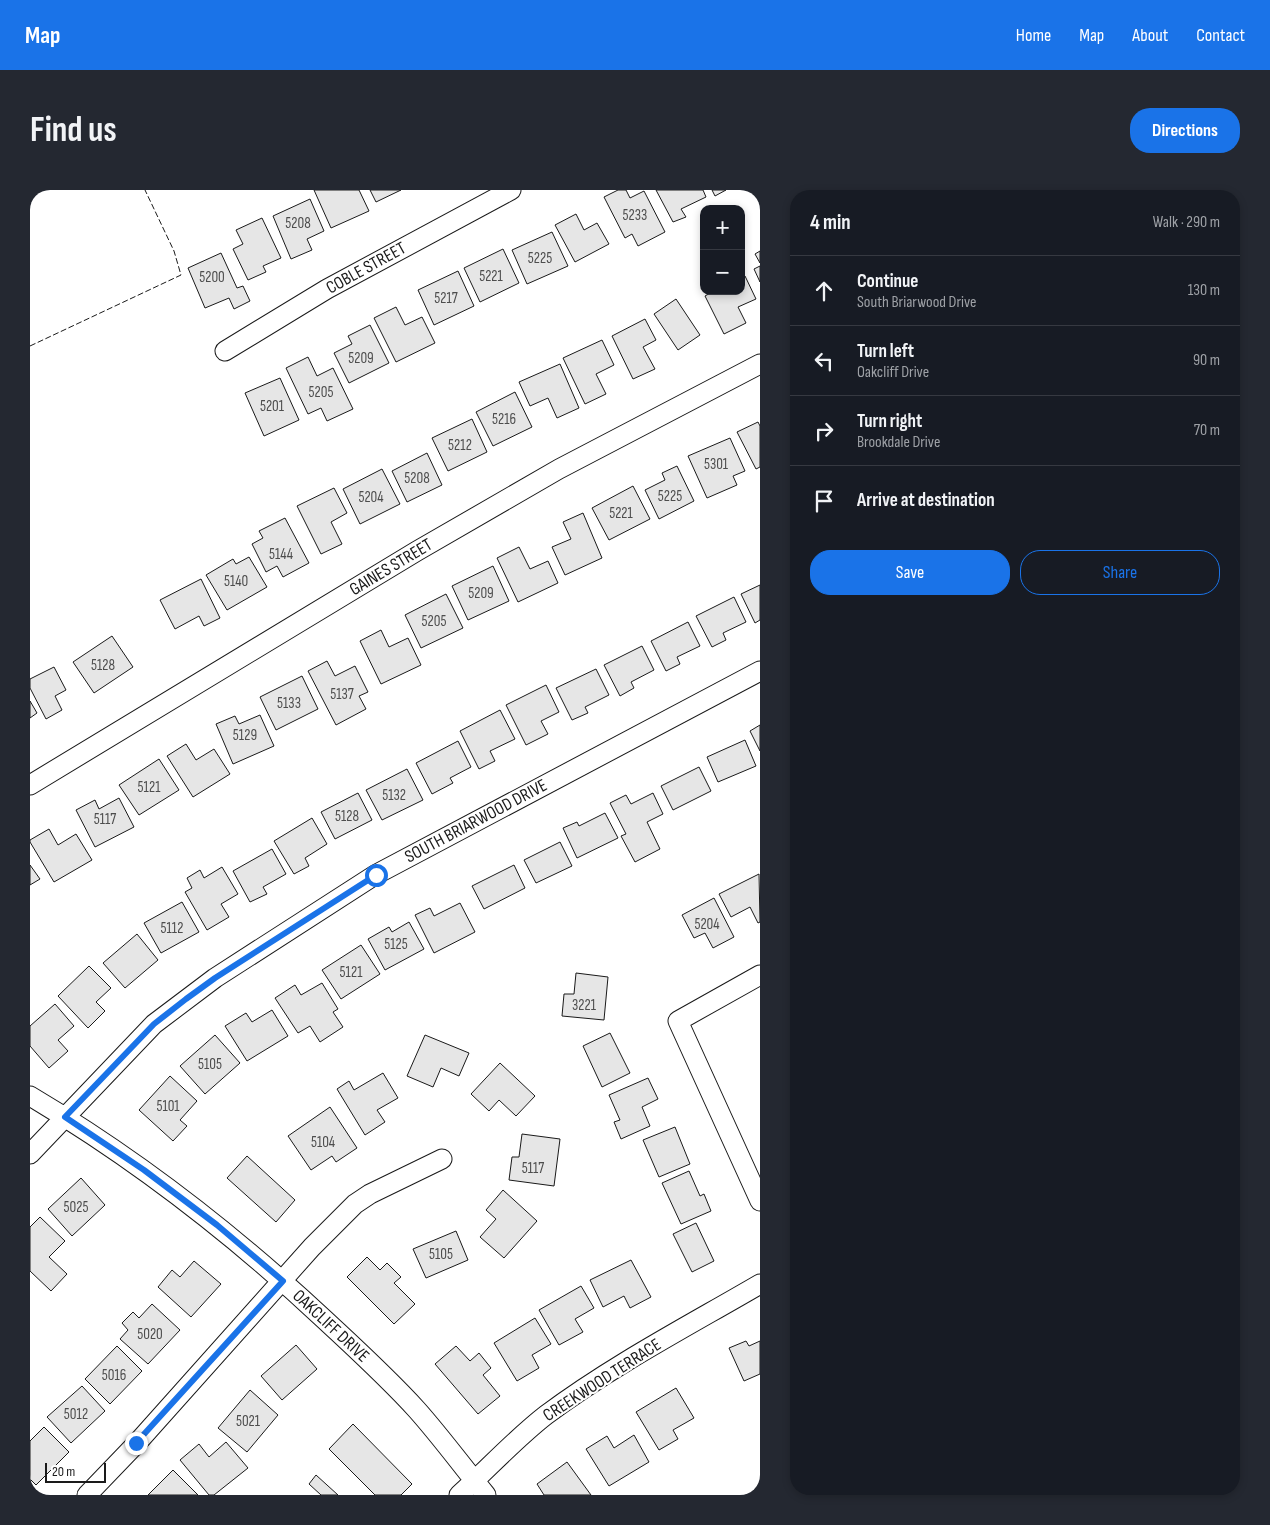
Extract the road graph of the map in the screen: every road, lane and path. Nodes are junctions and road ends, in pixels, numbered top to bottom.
1 (511, 190) edge
2 (225, 351) dead end
3 (760, 364) edge
4 (760, 671) edge
5 (30, 785) edge
6 (760, 975) edge
7 (30, 1096) edge
8 (65, 1117) junction
9 (30, 1154) edge
10 (442, 1159) dead end
11 (760, 1201) edge
12 (283, 1281) junction
13 (760, 1284) edge
14 (480, 1488) edge
15 (87, 1495) edge
16 (459, 1495) edge

1 - 2 street, COBLE STREET
3 - 5 street, GAINES STREET
4 - 8 street, SOUTH BRIARWOOD DRIVE
6 - 11 street
7 - 8 street, OAKCLIFF DRIVE
8 - 9 street, SOUTH BRIARWOOD DRIVE
8 - 12 street, OAKCLIFF DRIVE
10 - 12 street
12 - 14 street, OAKCLIFF DRIVE
12 - 15 street
13 - 14 street, CREEKWOOD TERRACE
14 - 16 street, CREEKWOOD TERRACE

